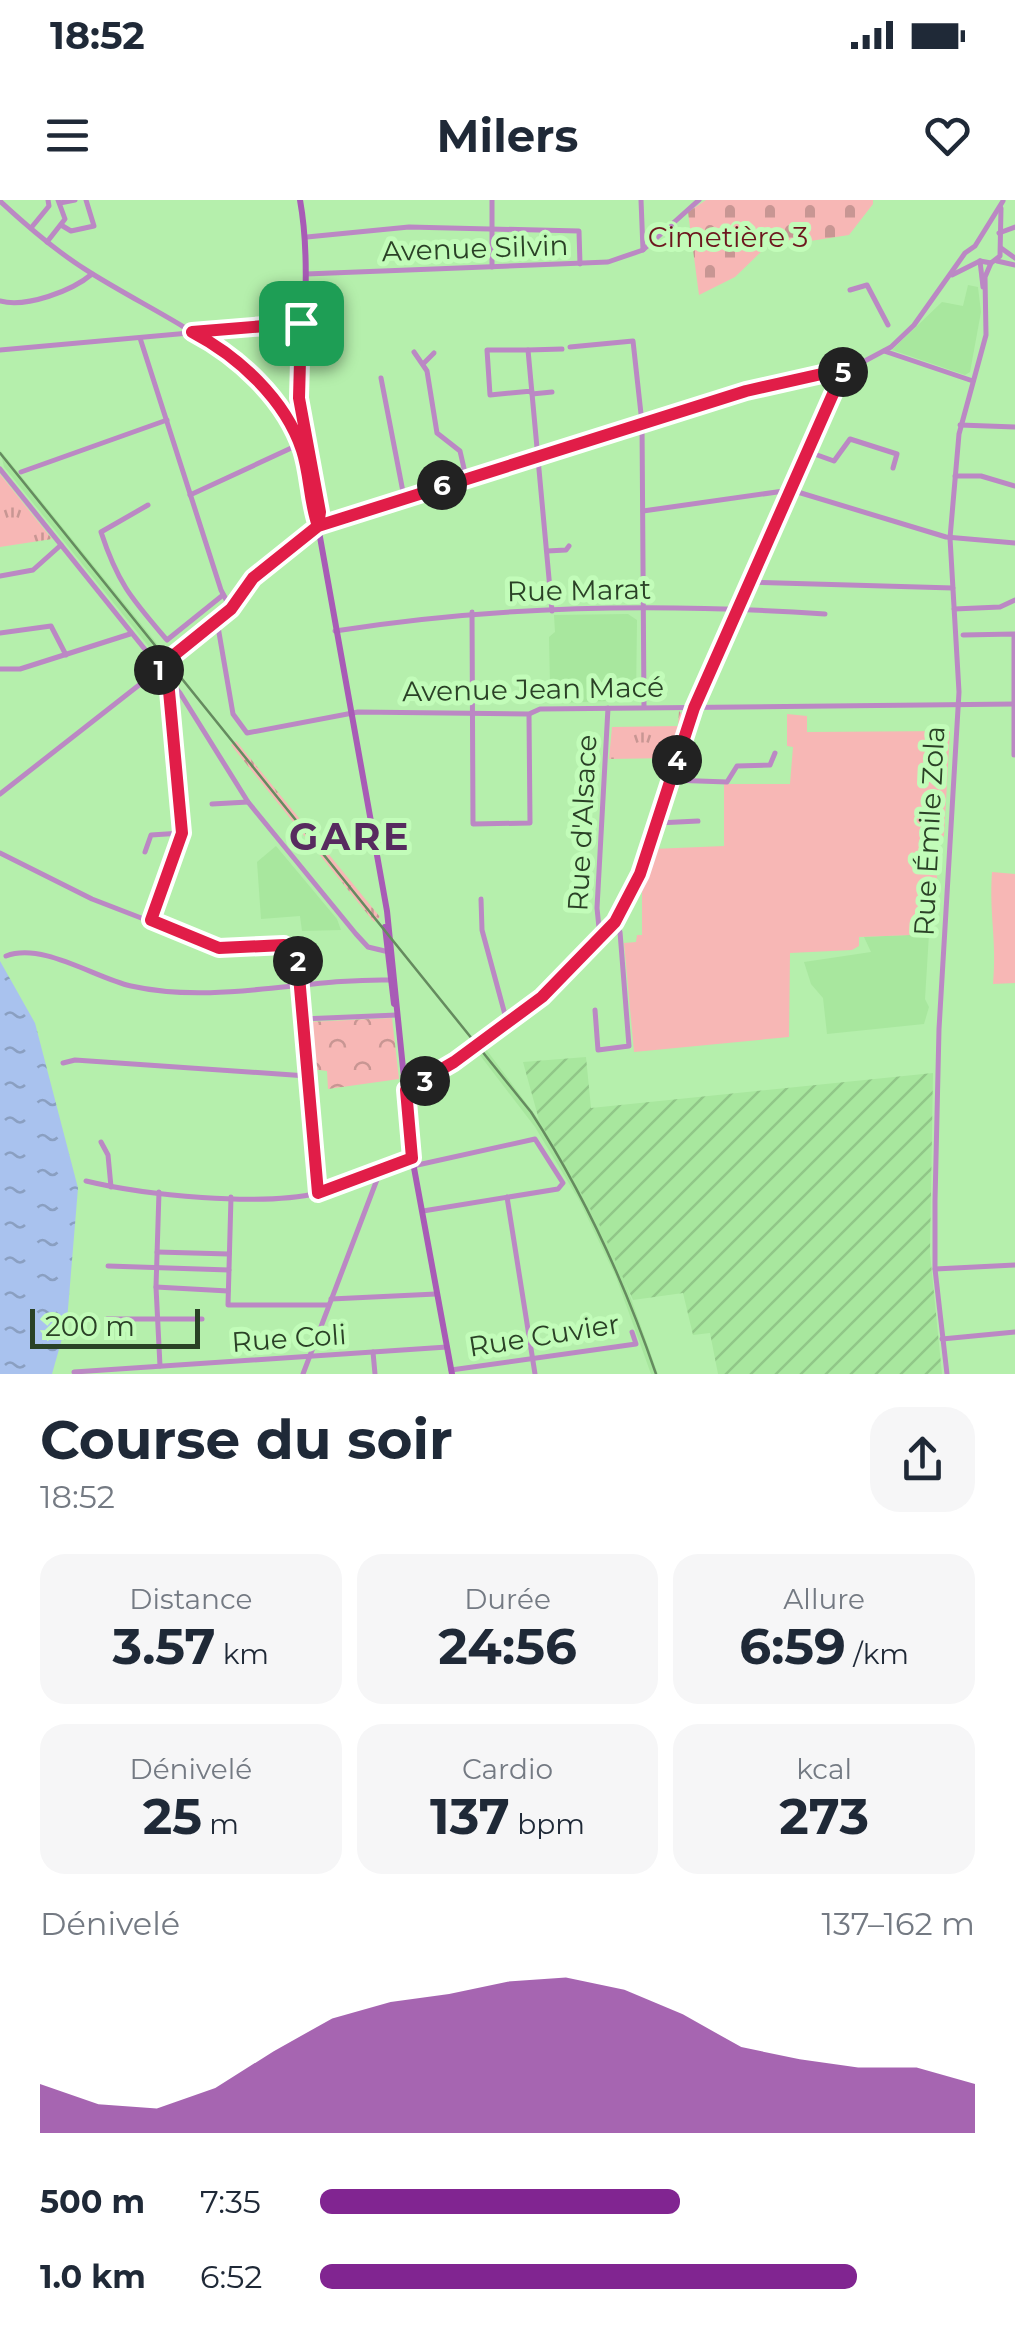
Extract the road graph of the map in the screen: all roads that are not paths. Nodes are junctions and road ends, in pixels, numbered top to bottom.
1 (48, 200) edge
2 (75, 200) edge
3 (86, 200) edge
4 (300, 200) edge
5 (492, 200) edge
6 (640, 200) edge
7 (699, 200) edge
8 (0, 201) edge
9 (1003, 201) edge
10 (59, 202) edge
11 (62, 225) junction
12 (1015, 227) edge
13 (31, 228) junction
14 (492, 231) junction
15 (1000, 233) junction
16 (308, 237) junction
17 (47, 242) junction
18 (977, 243) junction
19 (1000, 246) junction
20 (643, 250) junction
21 (980, 261) junction
22 (993, 262) junction
23 (1015, 262) edge
24 (580, 264) junction
25 (492, 267) junction
26 (92, 274) junction
27 (306, 274) junction
28 (951, 275) junction
29 (980, 276) junction
30 (850, 290) dead end
31 (985, 294) junction
32 (0, 301) edge
33 (301, 323) junction
34 (888, 325) dead end
35 (192, 332) junction
36 (140, 338) junction
37 (0, 350) edge
38 (528, 350) junction
39 (884, 351) junction
40 (414, 352) dead end
41 (434, 353) dead end
42 (424, 363) junction
43 (844, 369) junction
44 (381, 378) dead end
45 (973, 380) junction
46 (532, 392) junction
47 (552, 392) dead end
48 (299, 398) junction
49 (284, 416) junction
50 (166, 420) junction
51 (295, 420) junction
52 (642, 423) junction
53 (960, 425) junction
54 (305, 426) junction
55 (1015, 427) edge
56 (292, 429) junction
57 (300, 444) junction
58 (806, 451) junction
59 (540, 453) junction
60 (893, 468) dead end
61 (0, 469) edge
62 (21, 472) dead end
63 (954, 476) junction
64 (466, 477) junction
65 (1015, 486) edge
66 (787, 491) junction
67 (190, 495) junction
68 (404, 497) junction
69 (148, 506) dead end
70 (643, 511) junction
71 (318, 526) junction
72 (950, 538) junction
73 (1015, 543) edge
74 (61, 545) junction
75 (569, 546) dead end
76 (547, 552) junction
77 (0, 576) edge
78 (747, 582) junction
79 (953, 588) junction
80 (224, 595) junction
81 (1015, 600) edge
82 (736, 608) junction
83 (231, 609) junction
84 (643, 609) junction
85 (954, 609) junction
86 (552, 611) junction
87 (472, 612) junction
88 (824, 614) dead end
89 (217, 621) junction
90 (336, 631) junction
91 (0, 633) edge
92 (130, 634) junction
93 (963, 634) dead end
94 (66, 654) junction
95 (158, 668) junction
96 (0, 669) edge
97 (168, 680) junction
98 (957, 704) junction
99 (1014, 704) edge
100 (608, 708) junction
101 (644, 708) junction
102 (694, 708) junction
103 (473, 712) junction
104 (351, 714) junction
105 (529, 714) junction
106 (774, 753) dead end
107 (1014, 755) edge
108 (671, 780) junction
109 (0, 794) edge
110 (248, 802) junction
111 (212, 804) dead end
112 (698, 821) dead end
113 (656, 823) junction
114 (182, 833) junction
115 (145, 852) dead end
116 (0, 853) edge
117 (481, 898) dead end
118 (151, 920) junction
119 (615, 922) junction
120 (600, 940) junction
121 (389, 952) junction
122 (6, 956) dead end
123 (393, 981) junction
124 (300, 985) junction
125 (595, 1010) dead end
126 (397, 1015) junction
127 (302, 1019) junction
128 (508, 1022) junction
129 (63, 1063) dead end
130 (307, 1076) junction
131 (406, 1090) junction
132 (102, 1142) dead end
133 (413, 1162) junction
134 (381, 1169) junction
135 (86, 1181) dead end
136 (110, 1187) junction
137 (159, 1192) junction
138 (318, 1193) junction
139 (231, 1196) junction
140 (508, 1198) junction
141 (420, 1211) junction
142 (156, 1252) junction
143 (229, 1254) junction
144 (1015, 1265) edge
145 (108, 1266) dead end
146 (156, 1267) junction
147 (935, 1269) junction
148 (229, 1270) junction
149 (156, 1287) junction
150 (228, 1290) junction
151 (436, 1294) junction
152 (330, 1302) junction
153 (158, 1318) junction
154 (107, 1319) dead end
155 (202, 1319) dead end
156 (632, 1332) dead end
157 (1015, 1332) edge
158 (942, 1339) junction
159 (447, 1347) junction
160 (373, 1352) junction
161 (310, 1357) junction
162 (533, 1359) junction
163 (160, 1366) junction
164 (79, 1372) edge
165 (452, 1372) edge
166 (303, 1374) edge
167 (375, 1374) edge
168 (535, 1374) edge
169 (947, 1374) edge

1 - 13 street
2 - 10 street
3 - 11 street
4 - 16 main road
5 - 14 street
6 - 20 street
7 - 20 street
8 - 13 street
9 - 15 street
9 - 18 street
10 - 11 street
11 - 17 street
12 - 15 street
13 - 17 street
14 - 16 street
14 - 24 street
14 - 25 street
15 - 19 street
16 - 27 main road
17 - 26 street
18 - 19 street
18 - 21 street, Rue Émile Zola
18 - 28 street
19 - 22 street, Rue Émile Zola
19 - 23 street
20 - 24 street, Avenue Silvin
21 - 22 street
21 - 28 street
21 - 29 street, Rue Émile Zola
22 - 23 street
22 - 31 street, Rue Émile Zola
24 - 25 street, Avenue Silvin
25 - 27 street, Avenue Silvin
26 - 32 street
26 - 35 street
27 - 33 main road
28 - 29 street
28 - 39 street
29 - 31 street, Rue Émile Zola
30 - 34 street
31 - 45 street, Rue Émile Zola
33 - 35 street
33 - 48 main road
35 - 36 street
35 - 49 street
36 - 37 street
36 - 50 street
38 - 46 street
38 - 46 street
38 - 52 street
39 - 43 street
39 - 45 street
40 - 42 street
41 - 42 street
42 - 64 street
43 - 52 street
43 - 58 street
44 - 68 street
45 - 53 street, Rue Émile Zola
46 - 47 street
46 - 59 street
48 - 51 main road
48 - 54 main road
49 - 51 street
49 - 56 street
50 - 62 street
50 - 67 street
51 - 54 main road
51 - 56 main road
52 - 59 street
52 - 70 street
53 - 55 street
53 - 63 street, Rue Émile Zola
54 - 71 main road
56 - 57 main road
57 - 67 street
57 - 71 main road
58 - 60 street
58 - 66 street
59 - 64 street
59 - 76 street
61 - 74 street
63 - 65 street
63 - 72 street, Rue Émile Zola
64 - 68 street
66 - 70 street
66 - 72 street
66 - 78 street
67 - 80 street
68 - 71 street
69 - 80 street
70 - 84 street
71 - 83 street
71 - 90 main road
72 - 73 street
72 - 79 street, Rue Émile Zola
74 - 77 street
74 - 92 street
75 - 76 street
76 - 86 street
78 - 79 street
78 - 82 street
79 - 85 street, Rue Émile Zola
80 - 83 street
81 - 85 street
82 - 84 street, Rue Marat
82 - 88 street, Rue Marat
82 - 102 street
83 - 89 street
84 - 86 street, Rue Marat
84 - 101 street
85 - 98 street, Rue Émile Zola
86 - 87 street, Rue Marat
87 - 90 street, Rue Marat
87 - 103 street
89 - 95 street
89 - 104 street, Avenue Jean Macé
90 - 104 main road
91 - 94 street
92 - 94 street
92 - 95 street
93 - 99 street
94 - 96 street
95 - 97 street
95 - 109 street
97 - 110 street
97 - 114 street
98 - 99 street, Avenue Jean Macé
98 - 102 street, Avenue Jean Macé
98 - 147 street, Rue Émile Zola
99 - 107 street
100 - 101 street, Avenue Jean Macé
100 - 105 street, Avenue Jean Macé
100 - 120 street, Rue d'Alsace
101 - 102 street, Avenue Jean Macé
102 - 108 street
103 - 104 street, Avenue Jean Macé
103 - 105 street, Avenue Jean Macé
103 - 105 street
104 - 121 main road
106 - 108 street
108 - 113 street
110 - 111 street
110 - 121 street
112 - 113 street
113 - 119 street
114 - 115 street
114 - 118 street
116 - 118 street
117 - 128 street
118 - 124 street
119 - 120 street
119 - 125 street
120 - 128 street
121 - 123 main road
122 - 124 street
123 - 124 street
123 - 126 main road
124 - 127 street
126 - 127 street
126 - 131 main road
127 - 130 street
128 - 131 street
129 - 130 street
130 - 138 street
131 - 133 main road
132 - 136 street
133 - 134 street
133 - 140 street
133 - 141 main road
134 - 138 street
134 - 152 street
135 - 136 street
136 - 137 street
137 - 139 street
137 - 142 street
138 - 139 street
139 - 143 street
140 - 141 street
140 - 162 street
141 - 151 main road
142 - 143 street
142 - 146 street
143 - 148 street
144 - 147 street
145 - 146 street
146 - 148 street
146 - 149 street
147 - 158 street, Rue Émile Zola
148 - 150 street
149 - 150 street
149 - 153 street
150 - 152 street
151 - 152 street
151 - 159 main road
152 - 161 street
153 - 154 street
153 - 155 street
153 - 163 street
156 - 162 street, Rue Cuvier
157 - 158 street
158 - 169 street, Rue Émile Zola
159 - 160 street, Rue Coli
159 - 165 main road
160 - 161 street, Rue Coli
160 - 167 street
161 - 163 street, Rue Coli
161 - 166 street
162 - 165 street, Rue Cuvier
162 - 168 street
163 - 164 street, Rue Coli

